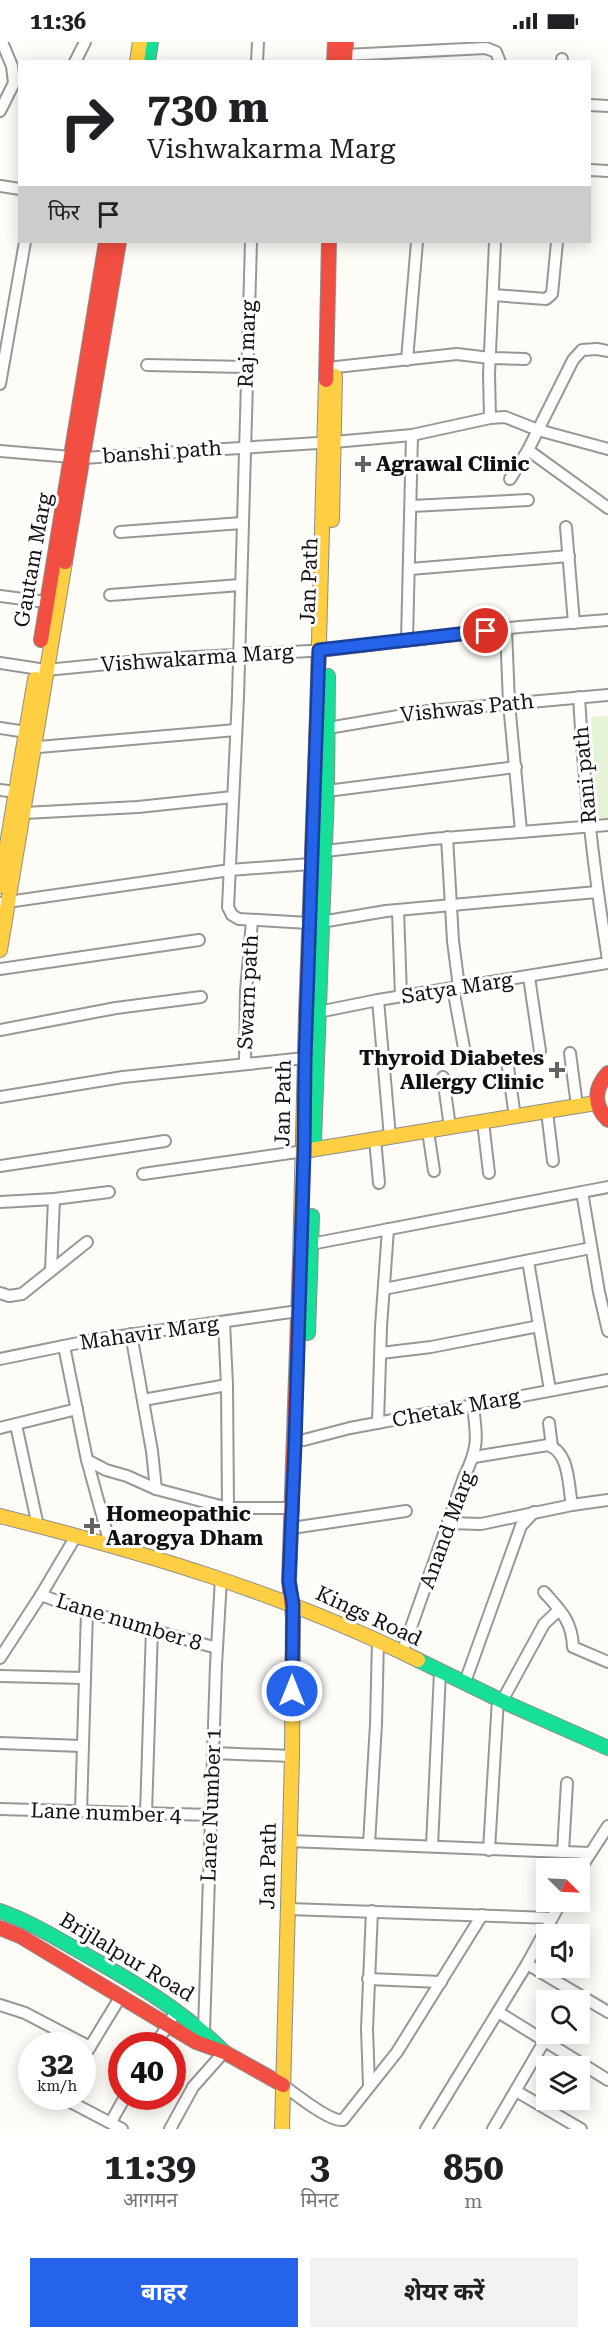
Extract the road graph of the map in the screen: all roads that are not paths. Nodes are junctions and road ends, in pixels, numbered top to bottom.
1 (2, 42) edge
2 (85, 42) edge
3 (140, 42) edge
4 (151, 42) edge
5 (258, 42) edge
6 (334, 42) edge
7 (499, 42) edge
8 (428, 46) edge
9 (343, 55) edge
10 (499, 59) edge
11 (76, 60) edge
12 (137, 60) edge
13 (148, 60) edge
14 (257, 60) edge
15 (591, 105) edge
16 (608, 106) edge
17 (0, 111) edge
18 (591, 170) edge
19 (608, 171) edge
20 (0, 186) edge
21 (18, 189) edge
22 (25, 243) edge
23 (106, 243) edge
24 (119, 243) edge
25 (250, 243) edge
26 (329, 243) edge
27 (340, 243) edge
28 (417, 243) edge
29 (495, 243) edge
30 (557, 243) edge
31 (493, 295) junction
32 (608, 351) edge
33 (490, 358) junction
34 (525, 359) dead end
35 (407, 360) junction
36 (147, 365) dead end
37 (246, 367) junction
38 (336, 367) junction
39 (0, 384) edge
40 (490, 418) junction
41 (538, 430) junction
42 (412, 435) junction
43 (329, 442) junction
44 (244, 446) junction
45 (608, 449) edge
46 (528, 450) junction
47 (0, 451) edge
48 (77, 457) junction
49 (510, 478) dead end
50 (528, 500) dead end
51 (411, 506) junction
52 (608, 508) edge
53 (242, 523) junction
54 (566, 527) dead end
55 (120, 532) dead end
56 (569, 556) junction
57 (410, 569) junction
58 (240, 585) junction
59 (111, 595) dead end
60 (0, 596) edge
61 (52, 603) junction
62 (608, 620) edge
63 (574, 623) junction
64 (506, 629) junction
65 (407, 640) junction
66 (323, 650) junction
67 (238, 654) junction
68 (0, 663) edge
69 (41, 670) junction
70 (608, 695) edge
71 (579, 697) junction
72 (509, 703) junction
73 (0, 728) edge
74 (328, 728) junction
75 (236, 730) junction
76 (26, 732) junction
77 (29, 748) junction
78 (516, 767) junction
79 (0, 790) edge
80 (327, 791) junction
81 (16, 792) junction
82 (233, 797) junction
83 (24, 813) junction
84 (608, 825) edge
85 (589, 828) junction
86 (521, 831) junction
87 (447, 837) junction
88 (9, 839) edge
89 (325, 851) junction
90 (311, 864) junction
91 (230, 870) junction
92 (0, 886) edge
93 (597, 892) junction
94 (4, 903) edge
95 (452, 905) junction
96 (398, 910) junction
97 (252, 921) junction
98 (315, 922) junction
99 (199, 940) dead end
100 (0, 950) edge
101 (608, 962) edge
102 (0, 969) edge
103 (529, 977) junction
104 (456, 987) junction
105 (401, 996) junction
106 (201, 997) dead end
107 (378, 1000) junction
108 (312, 1013) junction
109 (0, 1030) edge
110 (464, 1048) dead end
111 (540, 1051) dead end
112 (570, 1053) dead end
113 (305, 1058) junction
114 (507, 1060) dead end
115 (245, 1063) junction
116 (608, 1073) edge
117 (443, 1077) dead end
118 (0, 1097) edge
119 (596, 1103) junction
120 (577, 1106) junction
121 (547, 1112) junction
122 (514, 1117) junction
123 (608, 1120) edge
124 (483, 1122) junction
125 (450, 1128) junction
126 (428, 1131) junction
127 (390, 1137) junction
128 (375, 1139) junction
129 (165, 1141) dead end
130 (309, 1150) junction
131 (553, 1161) dead end
132 (0, 1166) edge
133 (434, 1171) dead end
134 (489, 1173) dead end
135 (143, 1174) dead end
136 (379, 1183) dead end
137 (608, 1187) edge
138 (109, 1192) dead end
139 (582, 1192) junction
140 (54, 1199) junction
141 (0, 1202) edge
142 (388, 1229) junction
143 (87, 1242) dead end
144 (311, 1244) junction
145 (591, 1248) junction
146 (528, 1261) junction
147 (51, 1270) junction
148 (384, 1289) junction
149 (0, 1293) edge
150 (298, 1311) junction
151 (606, 1314) edge
152 (224, 1322) junction
153 (538, 1326) junction
154 (608, 1330) edge
155 (130, 1334) junction
156 (64, 1346) junction
157 (381, 1353) junction
158 (0, 1359) edge
159 (608, 1380) edge
160 (227, 1384) junction
161 (550, 1390) junction
162 (143, 1400) junction
163 (473, 1406) junction
164 (77, 1409) junction
165 (378, 1423) junction
166 (549, 1423) dead end
167 (16, 1425) junction
168 (0, 1428) edge
169 (304, 1440) junction
170 (552, 1447) junction
171 (474, 1457) junction
172 (87, 1460) junction
173 (156, 1489) junction
174 (608, 1500) edge
175 (572, 1505) junction
176 (228, 1508) junction
177 (293, 1508) junction
178 (406, 1511) dead end
179 (534, 1512) junction
180 (0, 1516) edge
181 (447, 1523) junction
182 (38, 1526) junction
183 (297, 1528) junction
184 (76, 1536) junction
185 (110, 1544) junction
186 (221, 1579) junction
187 (544, 1592) dead end
188 (41, 1595) junction
189 (293, 1604) junction
190 (560, 1610) junction
191 (87, 1612) junction
192 (152, 1629) junction
193 (378, 1640) junction
194 (217, 1648) junction
195 (402, 1653) junction
196 (0, 1658) edge
197 (608, 1662) edge
198 (440, 1672) junction
199 (0, 1676) edge
200 (84, 1678) junction
201 (465, 1682) junction
202 (500, 1700) junction
203 (0, 1743) edge
204 (82, 1746) junction
205 (608, 1749) edge
206 (213, 1753) junction
207 (292, 1756) junction
208 (567, 1783) dead end
209 (0, 1809) edge
210 (81, 1811) junction
211 (146, 1813) junction
212 (211, 1815) junction
213 (608, 1826) edge
214 (290, 1841) junction
215 (369, 1844) junction
216 (432, 1846) junction
217 (489, 1850) junction
218 (563, 1852) junction
219 (590, 1853) junction
220 (587, 1858) edge
221 (288, 1909) junction
222 (0, 1911) edge
223 (372, 1911) junction
224 (555, 1912) edge
225 (482, 1915) junction
226 (552, 1918) junction
227 (0, 1928) edge
228 (527, 1964) junction
229 (368, 1978) junction
230 (441, 1982) junction
231 (121, 1996) junction
232 (0, 2005) edge
233 (177, 2011) junction
234 (498, 2012) junction
235 (608, 2012) edge
236 (168, 2024) junction
237 (204, 2030) junction
238 (62, 2032) edge
239 (163, 2032) edge
240 (536, 2035) edge
241 (96, 2036) edge
242 (543, 2044) edge
243 (551, 2044) edge
244 (224, 2052) junction
245 (608, 2080) edge
246 (283, 2085) junction
247 (369, 2085) junction
248 (516, 2091) junction
249 (87, 2110) edge
250 (118, 2110) edge
251 (111, 2122) junction
252 (122, 2129) edge
253 (170, 2129) edge
254 (282, 2129) edge
255 (426, 2129) edge
256 (493, 2129) edge
257 (581, 2129) edge

1 - 17 street
2 - 11 street
3 - 12 street
4 - 13 street
5 - 14 street
6 - 9 street
7 - 10 street
8 - 9 street
8 - 10 street
15 - 16 street
18 - 19 street
20 - 21 street
22 - 39 street
23 - 48 street, Gautam Marg
24 - 48 street
25 - 37 street, Raj marg
26 - 43 street, Jan Path
27 - 38 street, Jan Path
28 - 35 street
29 - 31 street
30 - 31 street
31 - 33 street
32 - 41 street
33 - 34 street
33 - 35 street
33 - 40 street
35 - 38 street
36 - 37 street
37 - 44 street, Raj marg
38 - 43 street, Jan Path
40 - 41 street
40 - 42 street, banshi path
41 - 45 street
41 - 46 street
42 - 43 street, banshi path
42 - 51 street
43 - 44 street, banshi path
43 - 66 street, Jan Path
44 - 48 street, banshi path
44 - 53 street, Raj marg
46 - 49 street
46 - 52 street
47 - 48 street, banshi path
48 - 61 street, Gautam Marg
50 - 51 street
51 - 57 street
53 - 55 street
53 - 58 street, Raj marg
54 - 56 street
56 - 57 street
56 - 63 street
57 - 65 street
58 - 59 street
58 - 67 street, Raj marg
60 - 61 street
61 - 69 street, Gautam Marg
62 - 63 street, Vishwakarma Marg
63 - 64 street, Vishwakarma Marg
64 - 65 street, Vishwakarma Marg
64 - 72 street
65 - 66 street, Vishwakarma Marg
66 - 67 street, Vishwakarma Marg
66 - 74 street, Jan Path
66 - 90 street, Jan Path
67 - 69 street, Vishwakarma Marg
67 - 75 street, Raj marg
68 - 69 street, Vishwakarma Marg
69 - 76 street, Gautam Marg
69 - 77 street
70 - 71 street, Vishwas Path
71 - 72 street, Vishwas Path
71 - 85 street, Rani path
72 - 74 street, Vishwas Path
72 - 78 street
73 - 76 street
74 - 80 street, Jan Path
75 - 77 street
75 - 82 street, Raj marg
76 - 77 street, Gautam Marg
77 - 81 street, Gautam Marg
77 - 83 street
78 - 80 street
78 - 86 street
79 - 81 street
80 - 89 street, Jan Path
81 - 88 street, Gautam Marg
82 - 83 street
82 - 91 street, Raj marg
83 - 88 street
84 - 85 street
85 - 86 street
85 - 93 street, Rani path
86 - 87 street
87 - 89 street
87 - 95 street
88 - 92 street, Gautam Marg
88 - 94 street
89 - 98 street, Jan Path
90 - 91 street
90 - 98 street, Jan Path
91 - 94 street
91 - 97 street, Raj marg
93 - 95 street
93 - 101 street, Rani path
94 - 100 street
95 - 96 street
95 - 104 street
96 - 98 street
96 - 105 street
97 - 98 street
97 - 115 street, Swarn path
98 - 108 street, Jan Path
99 - 102 street
101 - 103 street, Satya Marg
103 - 104 street, Satya Marg
103 - 111 street
104 - 105 street, Satya Marg
104 - 110 street
105 - 107 street, Satya Marg
106 - 109 street
107 - 108 street, Satya Marg
107 - 127 street
108 - 113 street, Jan Path
108 - 130 street, Jan Path
112 - 120 street
113 - 115 street
113 - 130 street, Jan Path
114 - 122 street
115 - 118 street
116 - 119 street
117 - 125 street
119 - 120 street
119 - 123 street
120 - 121 street
121 - 122 street
121 - 131 street
122 - 124 street
124 - 125 street
124 - 134 street
125 - 126 street
126 - 127 street
126 - 133 street
127 - 128 street
128 - 130 street
128 - 136 street
129 - 132 street
130 - 135 street
130 - 144 street, Jan Path
130 - 150 street, Jan Path
137 - 139 street
138 - 140 street
139 - 142 street
139 - 145 street
140 - 141 street
140 - 147 street
142 - 144 street
142 - 148 street
143 - 147 street
144 - 169 street, Jan Path
145 - 146 street
145 - 151 street
146 - 148 street
146 - 153 street
147 - 149 street
148 - 157 street
150 - 152 street, Mahavir Marg
150 - 177 street, Jan Path
151 - 154 street
152 - 155 street, Mahavir Marg
152 - 160 street
153 - 157 street
153 - 161 street
155 - 156 street, Mahavir Marg
155 - 162 street
156 - 158 street, Mahavir Marg
156 - 164 street
157 - 165 street
159 - 161 street, Chetak Marg
160 - 162 street
160 - 176 street
161 - 163 street, Chetak Marg
162 - 173 street
163 - 165 street, Chetak Marg
163 - 171 street, Anand Marg
164 - 167 street
164 - 172 street
165 - 169 street, Chetak Marg
166 - 170 street
167 - 168 street
167 - 182 street
169 - 183 street, Jan Path
170 - 171 street
170 - 175 street
171 - 181 street, Anand Marg
172 - 173 street
172 - 185 street
173 - 176 street
174 - 175 street
175 - 179 street
176 - 177 street
177 - 183 street, Jan Path
178 - 183 street
179 - 181 street
179 - 201 street
180 - 182 street, Kings Road
181 - 195 street, Anand Marg
182 - 184 street, Kings Road
183 - 189 street, Jan Path
184 - 185 street, Kings Road
184 - 188 street
185 - 186 street, Kings Road
186 - 189 street, Kings Road
186 - 194 street, Lane Number 1
187 - 190 street
188 - 191 street, Lane number 8
188 - 196 street
189 - 193 street, Kings Road
189 - 207 street, Jan Path
190 - 197 street
190 - 202 street
191 - 192 street, Lane number 8
191 - 200 street
192 - 194 street, Lane number 8
192 - 211 street
193 - 195 street, Kings Road
193 - 215 street
194 - 206 street, Lane Number 1
195 - 198 street, Kings Road
198 - 201 street, Kings Road
198 - 216 street
199 - 200 street
200 - 204 street
201 - 202 street, Kings Road
202 - 205 street, Kings Road
202 - 217 street
203 - 204 street
204 - 210 street
206 - 207 street
206 - 212 street, Lane Number 1
207 - 214 street, Jan Path
208 - 218 street
209 - 210 street, Lane number 4
210 - 211 street, Lane number 4
211 - 212 street, Lane number 4
212 - 237 street, Lane Number 1
213 - 219 street
214 - 215 street
214 - 221 street, Jan Path
215 - 216 street
216 - 217 street
217 - 218 street
218 - 219 street
219 - 220 street
221 - 223 street
221 - 246 street, Jan Path
222 - 233 street, Brijlalpur Road
223 - 225 street
223 - 229 street
224 - 226 street
225 - 226 street
225 - 230 street
226 - 228 street
227 - 231 street, Brijlalpur Road
228 - 234 street
228 - 235 street
229 - 230 street
229 - 247 street
230 - 247 street
231 - 236 street, Brijlalpur Road
231 - 241 street
232 - 238 street
233 - 236 street
233 - 237 street, Brijlalpur Road
234 - 240 street
234 - 255 street
236 - 239 street
236 - 244 street, Brijlalpur Road
237 - 244 street, Brijlalpur Road
242 - 248 street
243 - 245 street
244 - 246 street, Brijlalpur Road
244 - 253 street
246 - 247 street
246 - 254 street, Jan Path
248 - 256 street
248 - 257 street
249 - 251 street
250 - 251 street
251 - 252 street

